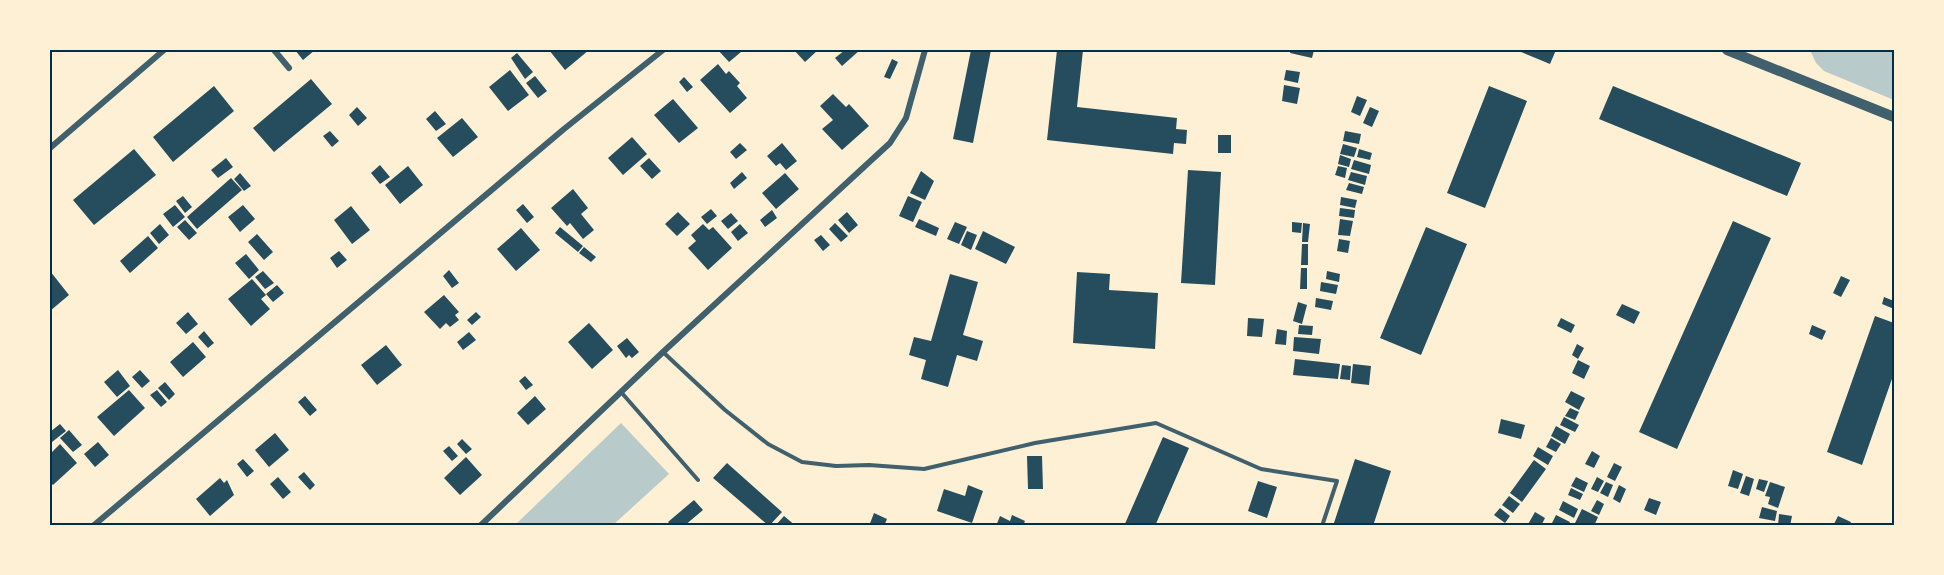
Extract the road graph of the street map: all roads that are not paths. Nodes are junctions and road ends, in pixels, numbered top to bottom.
1 (164, 50) edge
2 (274, 50) edge
3 (663, 50) edge
4 (925, 50) edge
5 (1727, 50) edge
6 (290, 69) dead end
7 (1894, 117) edge
8 (50, 148) edge
9 (663, 352) junction
10 (621, 392) junction
11 (698, 480) dead end
12 (93, 525) edge
13 (480, 525) edge
14 (1322, 525) edge

1 - 8 street
2 - 6 street
3 - 12 street
4 - 9 street
5 - 7 street
9 - 10 street
9 - 14 lane
10 - 11 lane
10 - 13 street

